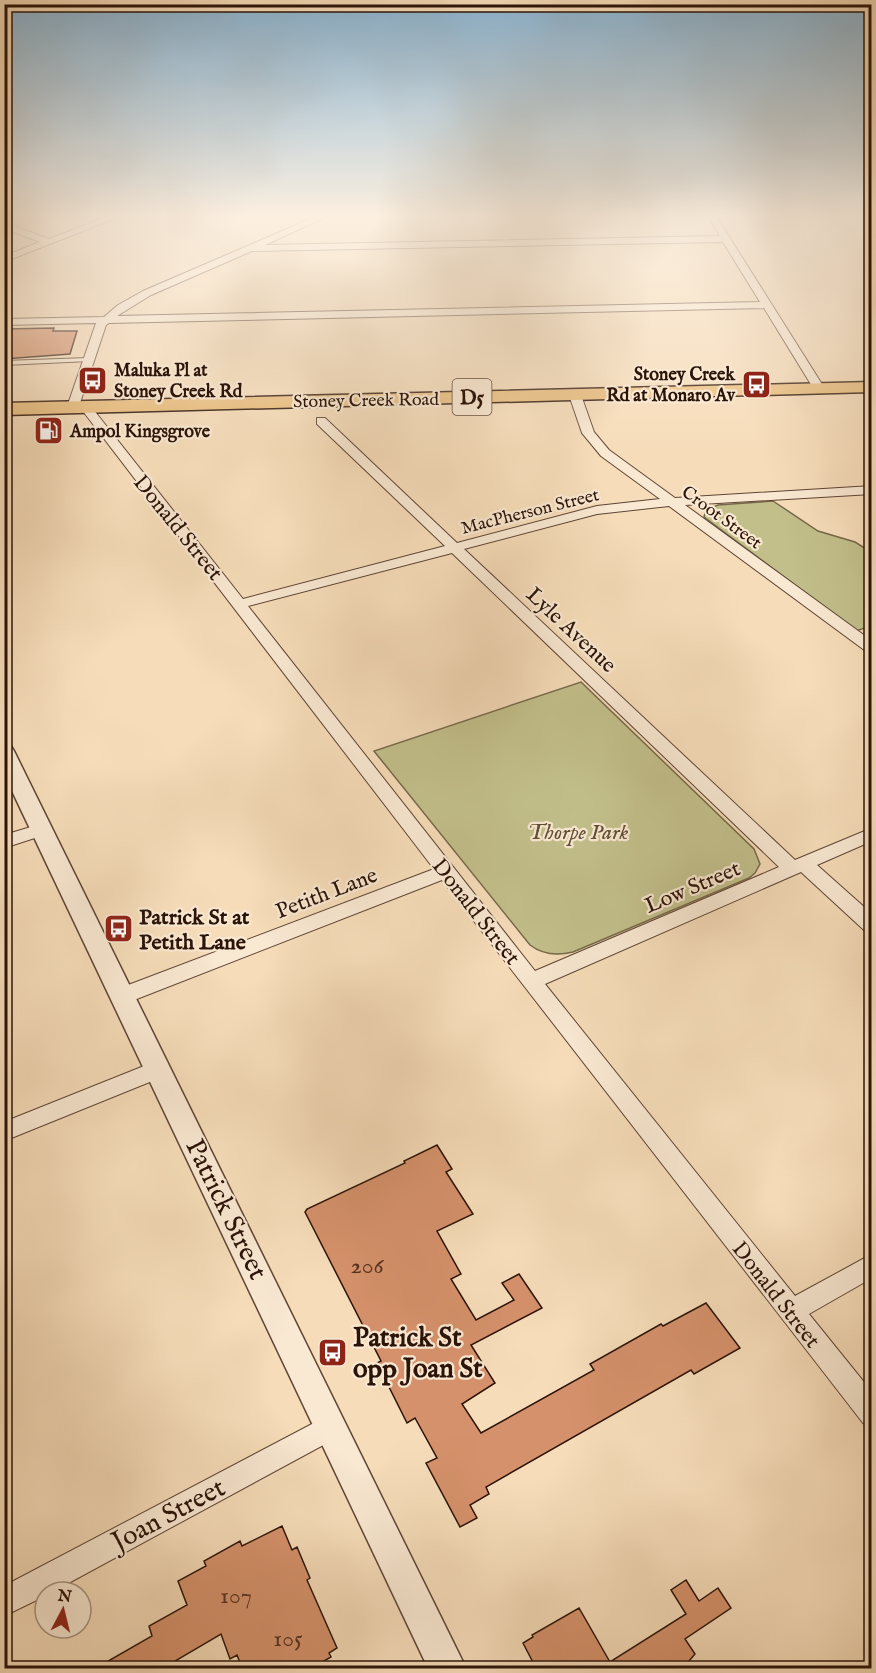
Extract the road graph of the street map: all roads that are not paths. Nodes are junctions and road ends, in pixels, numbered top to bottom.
1 (145, 294) edge
2 (760, 294) edge
3 (767, 305) junction
4 (105, 320) junction
5 (4, 322) edge
6 (88, 360) junction
7 (4, 363) edge
8 (872, 387) edge
9 (819, 388) junction
10 (575, 395) junction
11 (79, 406) junction
12 (4, 409) edge
13 (321, 421) dead end
14 (872, 490) edge
15 (673, 502) junction
16 (454, 548) junction
17 (240, 604) junction
18 (872, 649) edge
19 (4, 751) edge
20 (41, 830) junction
21 (872, 834) edge
22 (4, 842) edge
23 (799, 867) junction
24 (447, 871) junction
25 (872, 926) edge
26 (531, 981) junction
27 (122, 996) junction
28 (159, 1069) junction
29 (4, 1132) edge
30 (872, 1265) edge
31 (790, 1312) junction
32 (872, 1414) edge
33 (331, 1427) junction
34 (4, 1602) edge
35 (447, 1668) edge

1 - 4 street
2 - 3 street
3 - 4 street
3 - 9 street
4 - 5 street
4 - 6 street
6 - 7 lane
6 - 11 street
8 - 9 main road, Stoney Creek Road / D5
9 - 10 main road, Stoney Creek Road / D5
10 - 11 main road, Stoney Creek Road / D5
10 - 15 street, Croot Street
11 - 12 main road, Stoney Creek Road / D5
11 - 17 street, Donald Street
13 - 16 street, Lyle Avenue
14 - 15 street, MacPherson Street
15 - 16 street, MacPherson Street
15 - 18 street, Croot Street
16 - 17 street, MacPherson Street
16 - 23 street, Lyle Avenue
17 - 24 street, Donald Street
19 - 20 street, Patrick Street
20 - 22 street
20 - 27 street, Patrick Street
21 - 23 street, Low Street
23 - 25 street, Lyle Avenue
23 - 26 street, Low Street
24 - 26 street, Donald Street
24 - 27 street, Petith Lane
26 - 31 street, Donald Street
27 - 28 street, Patrick Street
28 - 29 street
28 - 33 street, Patrick Street
30 - 31 street
31 - 32 street, Donald Street
33 - 34 street, Joan Street
33 - 35 street, Patrick Street

